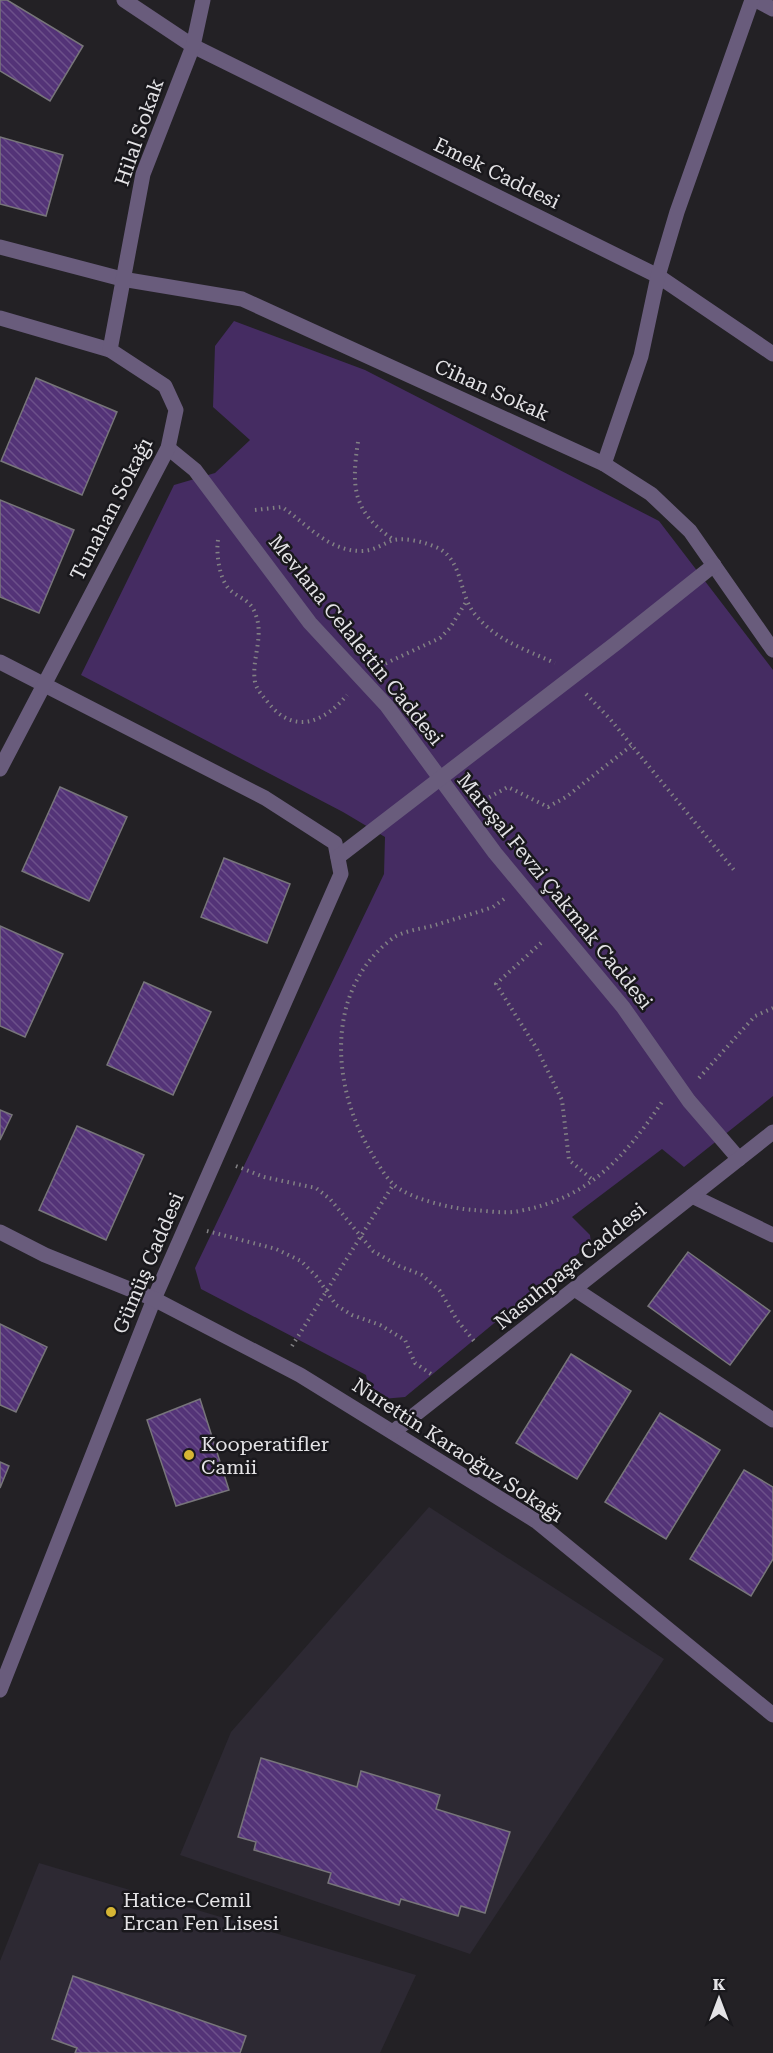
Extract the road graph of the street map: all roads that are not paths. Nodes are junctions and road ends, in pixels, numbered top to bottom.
1 (124, 0) edge
2 (203, 0) edge
3 (754, 0) edge
4 (773, 9) edge
5 (193, 46) junction
6 (0, 247) edge
7 (658, 276) junction
8 (122, 279) junction
9 (0, 318) edge
10 (110, 350) junction
11 (773, 354) edge
12 (168, 448) junction
13 (604, 464) junction
14 (708, 570) junction
15 (773, 650) edge
16 (0, 662) edge
17 (45, 685) junction
18 (0, 770) edge
19 (439, 778) junction
20 (338, 857) junction
21 (773, 1132) edge
22 (739, 1159) junction
23 (692, 1196) junction
24 (0, 1232) edge
25 (773, 1235) edge
26 (576, 1290) junction
27 (154, 1299) junction
28 (773, 1420) edge
29 (393, 1432) junction
30 (0, 1690) edge
31 (773, 1714) edge

1 - 5 street, Emek Caddesi
2 - 5 street, Hilal Sokak
3 - 4 street
3 - 7 street
5 - 7 street, Emek Caddesi
5 - 8 street, Hilal Sokak
6 - 8 street
7 - 11 street, Emek Caddesi
7 - 13 street
8 - 10 street
8 - 13 street, Cihan Sokak
9 - 10 street, Tunahan Sokağı
10 - 12 street, Tunahan Sokağı
12 - 17 street, Tunahan Sokağı
12 - 19 street, Mevlana Celalettin Caddesi
13 - 14 street, Cihan Sokak
14 - 15 street, Cihan Sokak
14 - 19 street
16 - 17 street
17 - 18 street, Tunahan Sokağı
17 - 20 street
19 - 20 street, Mareşal Fevzi Çakmak Caddesi
19 - 22 street, Mareşal Fevzi Çakmak Caddesi
20 - 27 street, Gümüş Caddesi
21 - 22 street, Nasuhpaşa Caddesi
22 - 23 street, Nasuhpaşa Caddesi
23 - 25 street
23 - 26 street, Nasuhpaşa Caddesi
24 - 27 street, Nurettin Karaoğuz Sokağı
26 - 28 street
26 - 29 street, Nasuhpaşa Caddesi
27 - 29 street, Nurettin Karaoğuz Sokağı
27 - 30 street, Gümüş Caddesi
29 - 31 street, Nurettin Karaoğuz Sokağı

